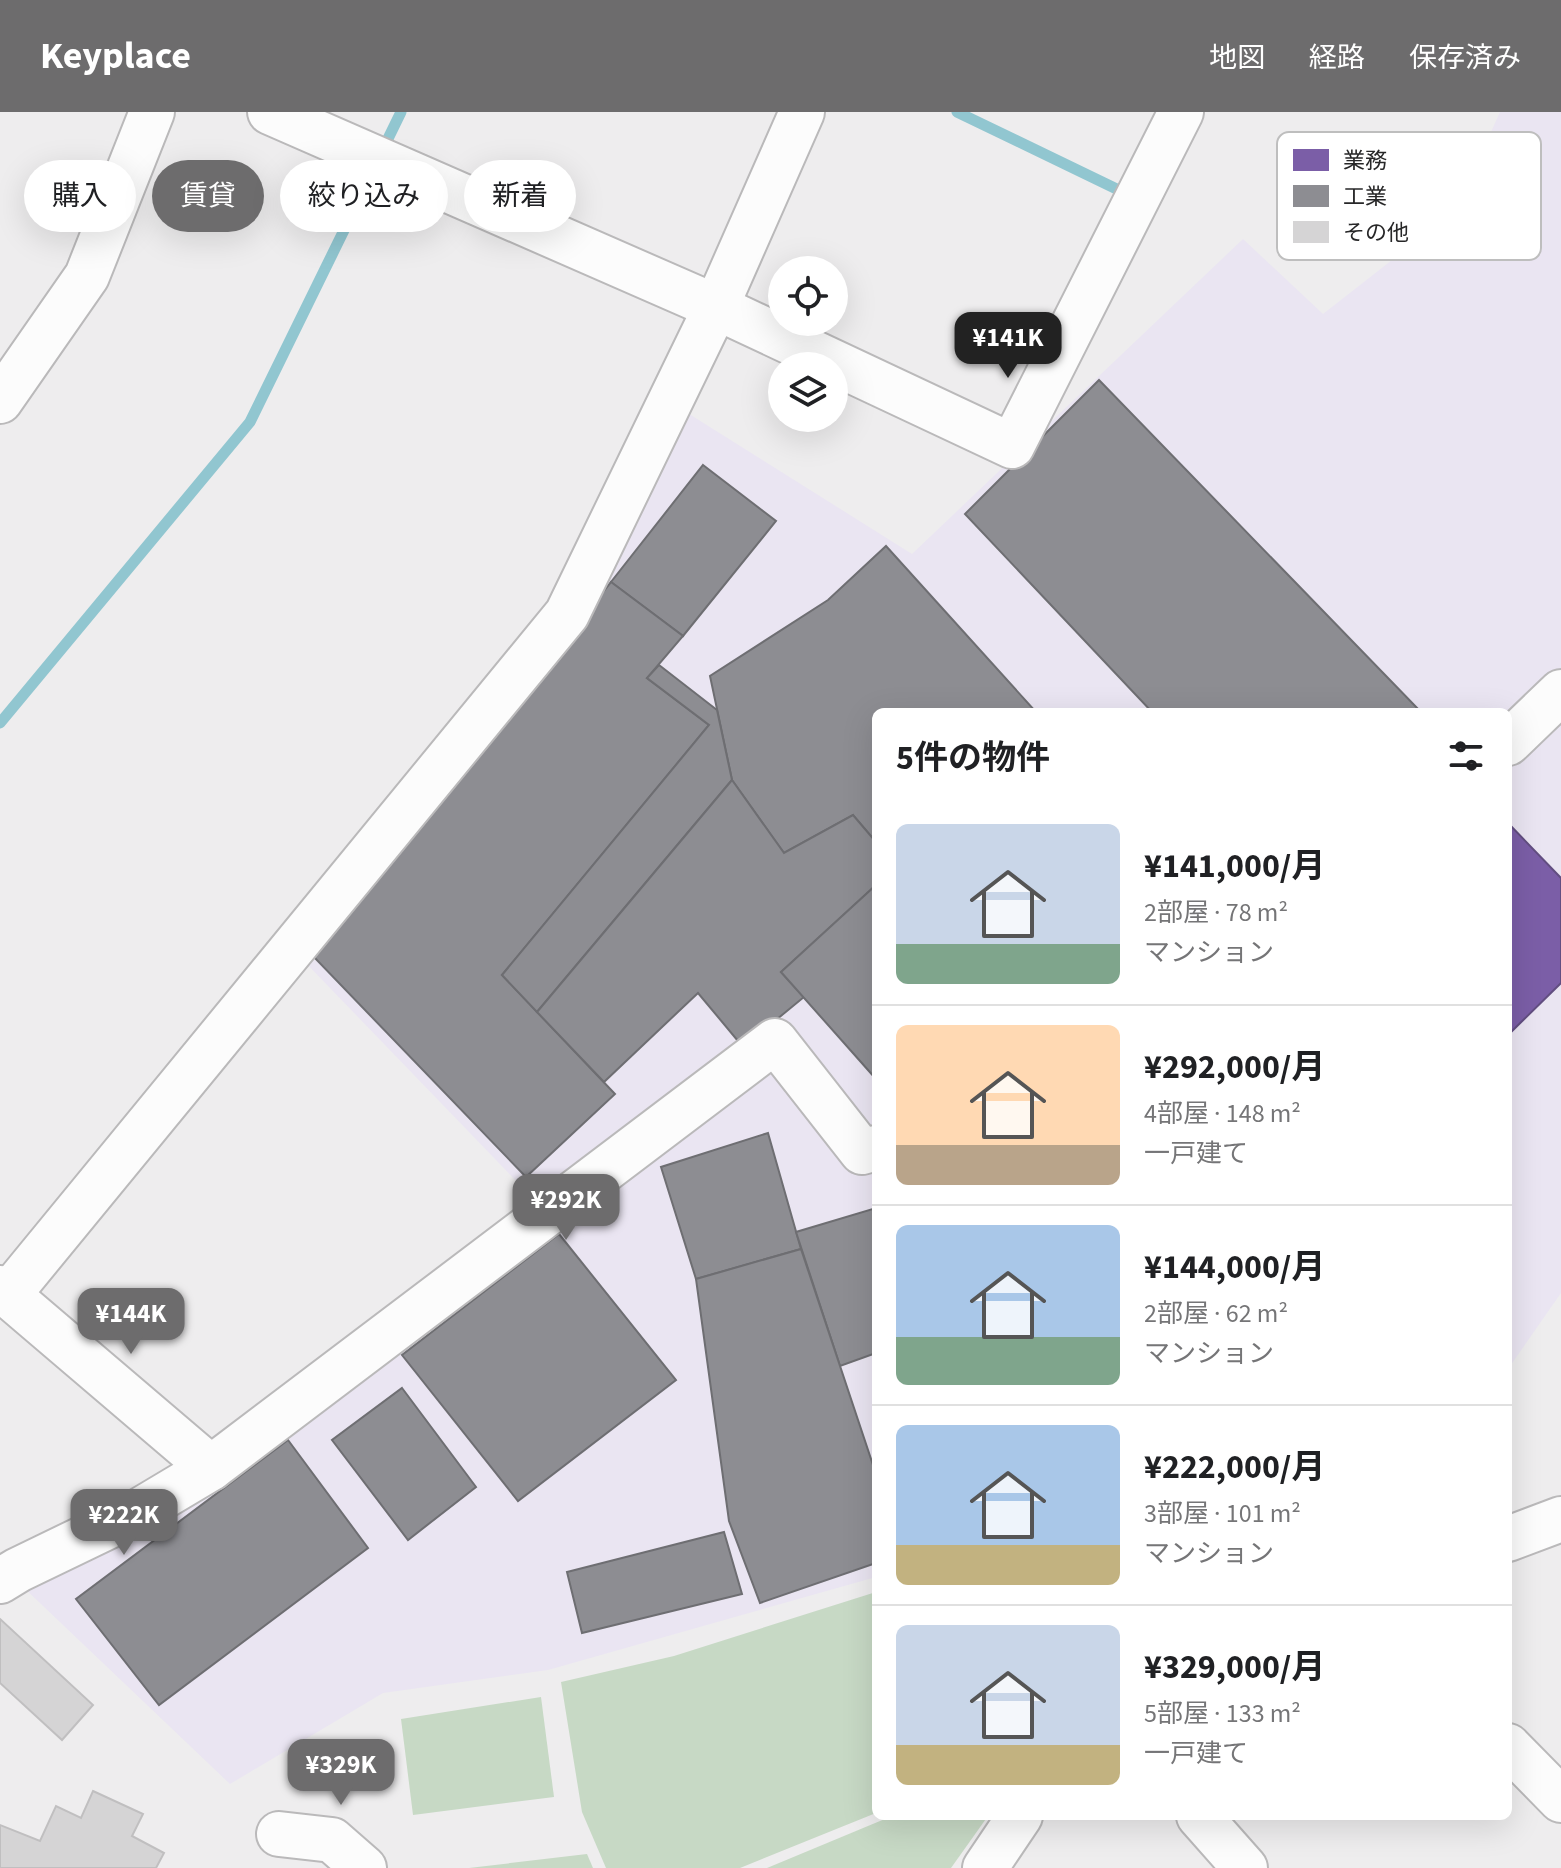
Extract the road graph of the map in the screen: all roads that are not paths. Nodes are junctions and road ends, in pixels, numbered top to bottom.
1 (152, 112) edge
2 (270, 112) edge
3 (802, 112) edge
4 (1181, 112) edge
5 (716, 307) junction
6 (0, 401) edge
7 (1561, 692) edge
8 (1512, 739) edge
9 (872, 1149) edge
10 (4, 1292) edge
11 (211, 1468) junction
12 (1561, 1519) edge
13 (1512, 1537) edge
14 (0, 1581) edge
15 (1512, 1750) edge
16 (1561, 1800) edge
17 (1017, 1820) edge
18 (1203, 1820) edge
19 (279, 1834) dead end
20 (364, 1868) edge
21 (985, 1868) edge
22 (1245, 1868) edge

1 - 6 street
2 - 5 street
3 - 5 street
4 - 5 street
5 - 10 street
7 - 8 street
9 - 11 street
10 - 11 street
11 - 14 street
12 - 13 street
15 - 16 street
17 - 21 street
18 - 22 street
19 - 20 street

